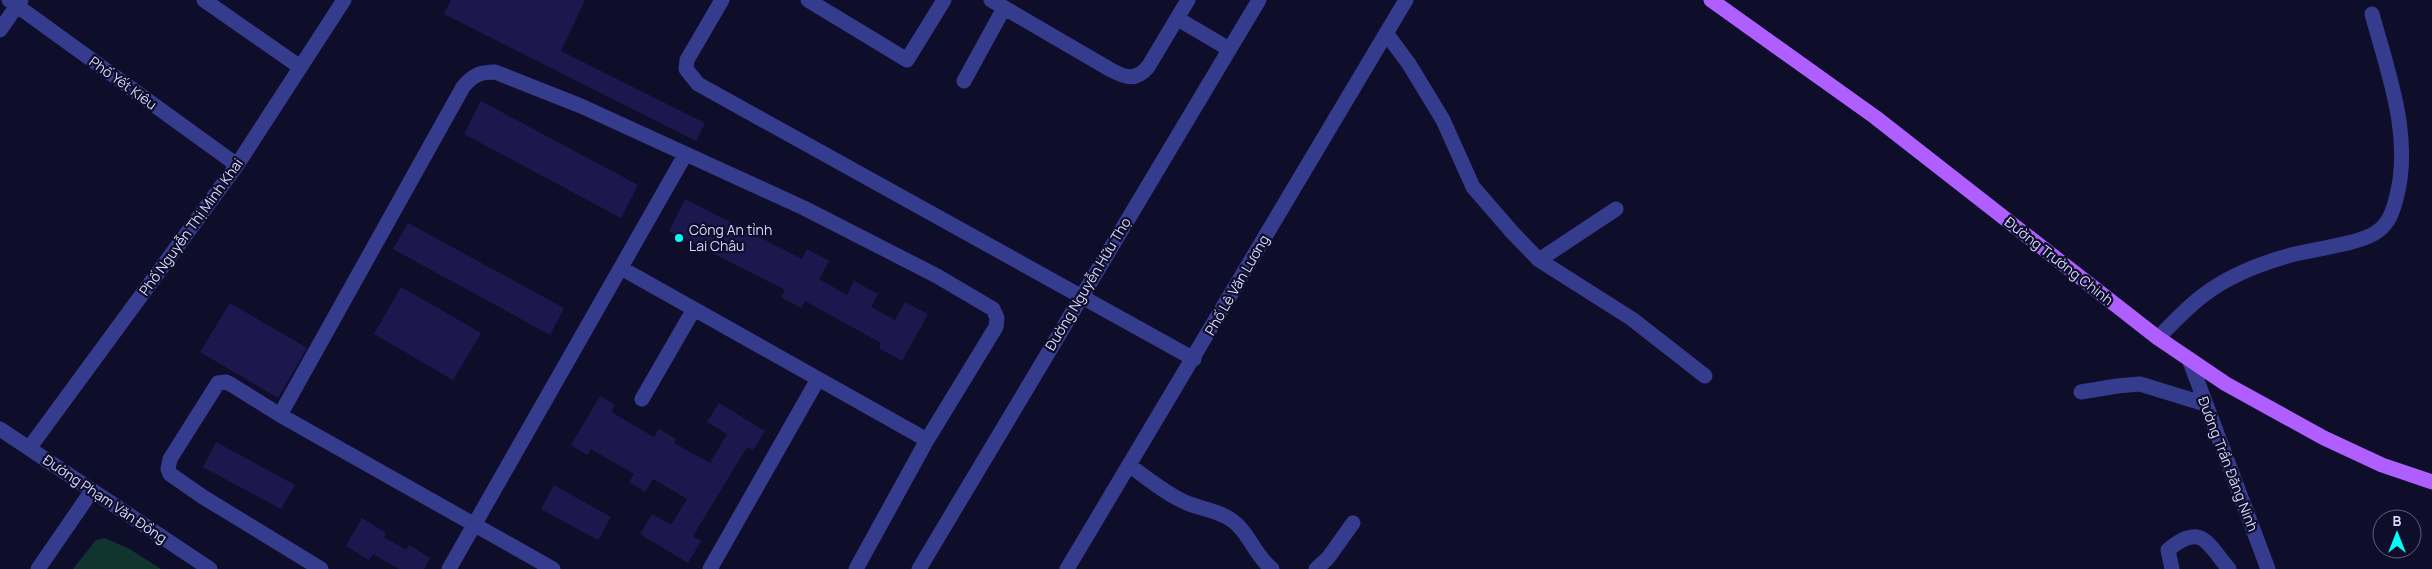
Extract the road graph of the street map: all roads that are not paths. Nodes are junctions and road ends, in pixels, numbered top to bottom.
1 (204, 0) edge
2 (344, 0) edge
3 (722, 0) edge
4 (808, 0) edge
5 (944, 0) edge
6 (990, 0) edge
7 (1188, 0) edge
8 (1259, 0) edge
9 (1406, 0) edge
10 (1711, 0) edge
11 (16, 2) edge
12 (1004, 8) junction
13 (2372, 14) dead end
14 (1178, 19) junction
15 (0, 30) edge
16 (1386, 33) junction
17 (1229, 49) junction
18 (300, 67) junction
19 (964, 81) dead end
20 (685, 155) junction
21 (237, 165) junction
22 (1616, 210) dead end
23 (1539, 260) junction
24 (621, 268) junction
25 (1081, 297) junction
26 (694, 309) junction
27 (2158, 338) junction
28 (1194, 359) junction
29 (2189, 359) junction
30 (1705, 376) dead end
31 (818, 379) junction
32 (2081, 392) dead end
33 (642, 399) dead end
34 (2205, 404) junction
35 (280, 416) junction
36 (0, 429) edge
37 (927, 440) junction
38 (30, 447) junction
39 (1129, 465) junction
40 (2432, 482) edge
41 (92, 492) junction
42 (1353, 523) dead end
43 (474, 525) junction
44 (38, 569) edge
45 (210, 569) edge
46 (321, 569) edge
47 (449, 569) edge
48 (553, 569) edge
49 (710, 569) edge
50 (856, 569) edge
51 (919, 569) edge
52 (1067, 569) edge
53 (1272, 569) edge
54 (1316, 569) edge
55 (2172, 569) edge
56 (2229, 569) edge
57 (2268, 569) edge

1 - 18 street
2 - 18 street, Phố Nguyễn Thị Minh Khai
3 - 25 street
4 - 5 street
6 - 12 street
7 - 14 street
8 - 17 street, Đường Nguyễn Hữu Thọ
9 - 16 street, Phố Lê Văn Lương
10 - 27 main road, Đường Trường Chinh
11 - 15 street
11 - 21 street, Phố Yết Kiêu
12 - 14 street
12 - 19 street
13 - 27 street
14 - 17 street
16 - 23 street
16 - 28 street, Phố Lê Văn Lương
17 - 25 street, Đường Nguyễn Hữu Thọ
18 - 21 street, Phố Nguyễn Thị Minh Khai
20 - 24 street
20 - 35 street
20 - 37 street
21 - 38 street, Phố Nguyễn Thị Minh Khai
22 - 23 street
23 - 30 street
24 - 26 street
24 - 43 street
25 - 28 street
25 - 51 street, Đường Nguyễn Hữu Thọ
26 - 31 street
26 - 33 street
27 - 29 main road, Đường Trường Chinh
28 - 39 street, Phố Lê Văn Lương
29 - 34 street, Đường Trần Đăng Ninh
29 - 40 main road, Đường Trường Chinh
31 - 37 street
31 - 49 street
32 - 34 street
34 - 57 street, Đường Trần Đăng Ninh
35 - 43 street
35 - 46 street
36 - 38 street, Đường Phạm Văn Đồng
37 - 50 street
38 - 41 street, Đường Phạm Văn Đồng
39 - 52 street, Phố Lê Văn Lương
39 - 53 street
41 - 44 street
41 - 45 street, Đường Phạm Văn Đồng
42 - 54 street
43 - 47 street
43 - 48 street
55 - 56 street

